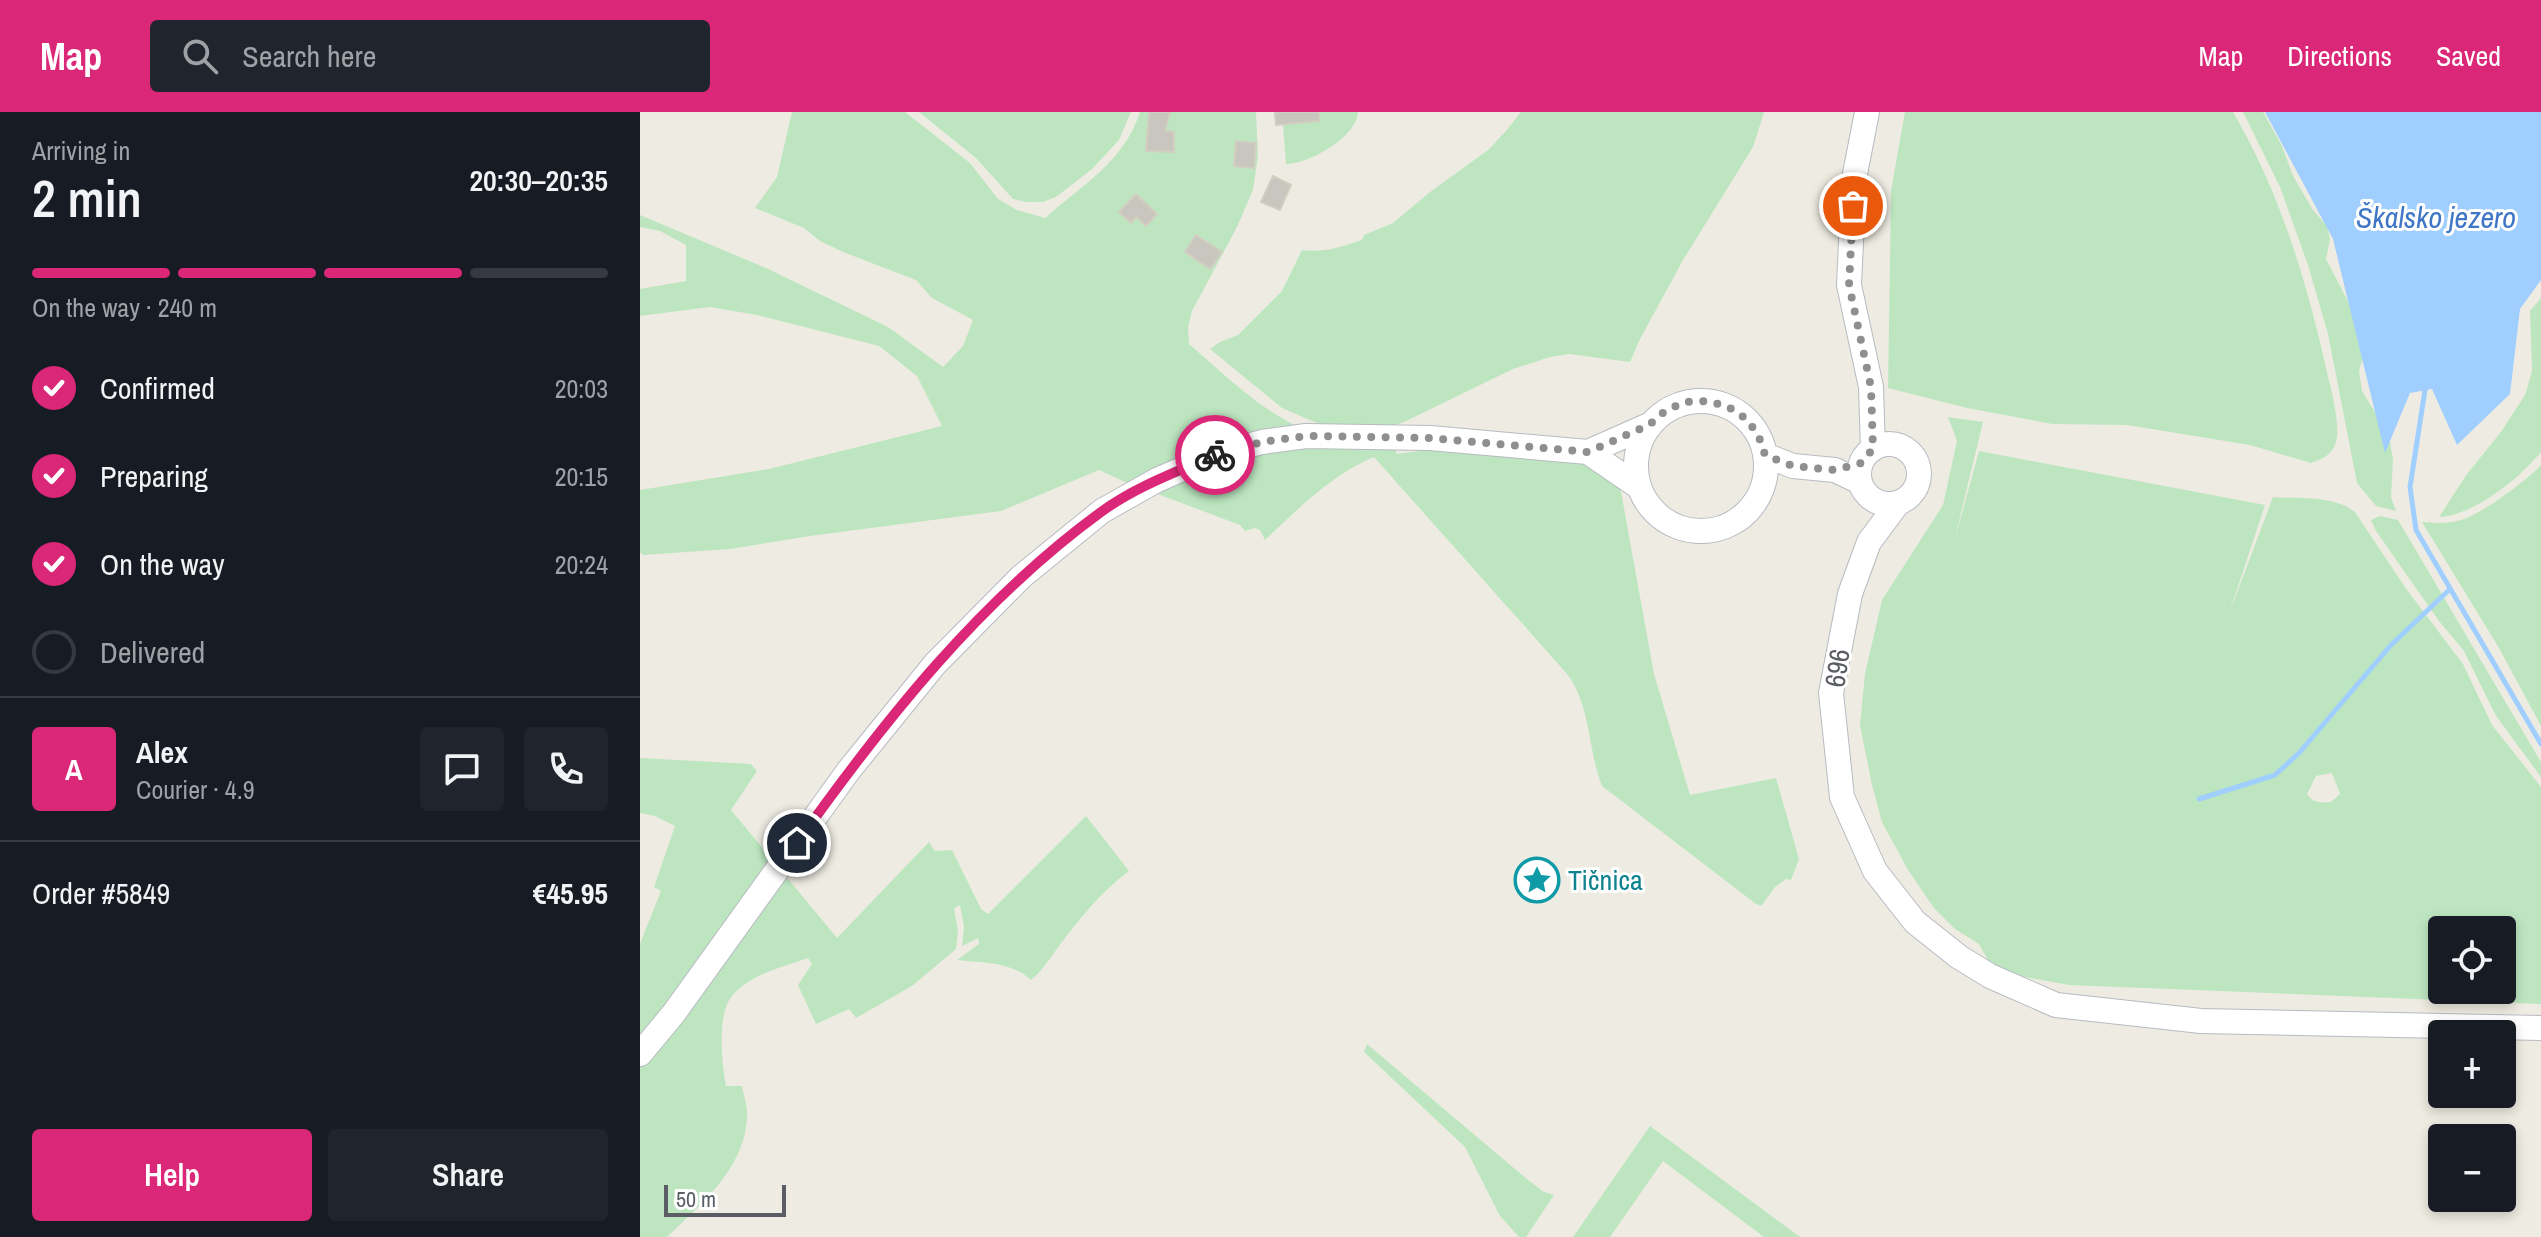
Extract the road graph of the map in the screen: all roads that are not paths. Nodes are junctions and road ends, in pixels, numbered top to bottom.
1 (1867, 112) edge
2 (1871, 387) junction
3 (1649, 425) junction
4 (1903, 447) junction
5 (1588, 452) junction
6 (1765, 455) junction
7 (1793, 466) junction
8 (1864, 471) junction
9 (1639, 487) junction
10 (1758, 496) junction
11 (1898, 503) junction
12 (1869, 542) junction
13 (2541, 1028) edge
14 (640, 1054) edge

1 - 2 main road, 696 / 696
2 - 4 main road, 696 / 696
2 - 8 main road, 696 / 696
3 - 5 main road
3 - 6 main road
3 - 9 main road
4 - 8 main road
4 - 11 main road, 696 / 696
5 - 9 main road
5 - 14 main road
6 - 7 main road
6 - 10 main road
7 - 8 main road
7 - 10 main road
8 - 11 main road
8 - 12 main road, 696 / 696
9 - 10 main road
11 - 12 main road, 696 / 696
12 - 13 main road, 696 / 696

